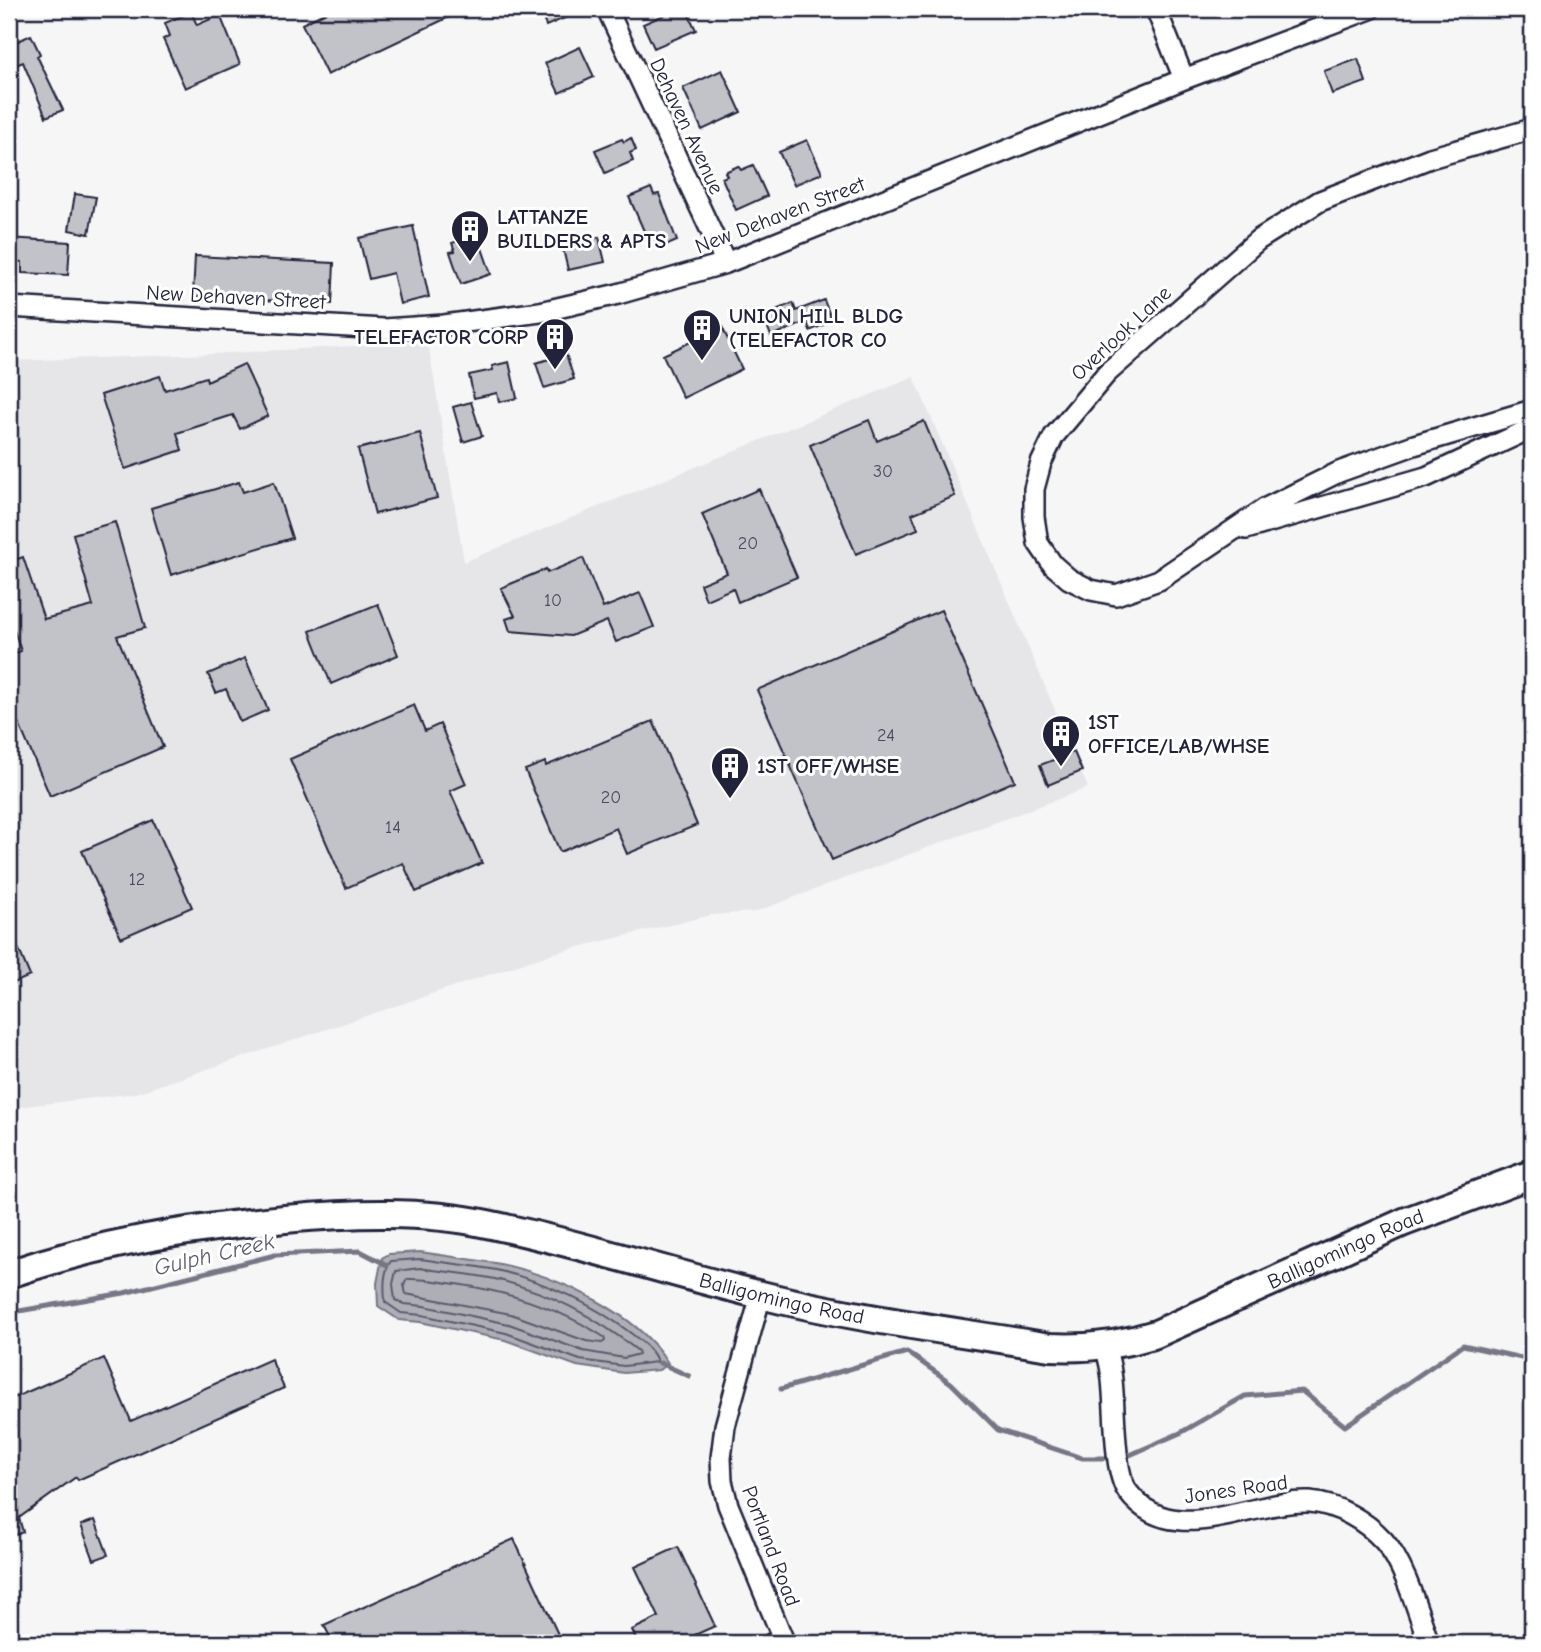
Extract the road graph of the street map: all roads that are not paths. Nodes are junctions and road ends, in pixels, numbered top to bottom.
1 (607, 9) edge
2 (1156, 9) edge
3 (1370, 9) edge
4 (1184, 79) junction
5 (1532, 129) edge
6 (726, 263) junction
7 (9, 307) edge
8 (1532, 410) edge
9 (1532, 428) edge
10 (1414, 446) junction
11 (1426, 477) junction
12 (1232, 533) junction
13 (1532, 1174) edge
14 (9, 1275) edge
15 (761, 1295) junction
16 (1105, 1346) junction
17 (773, 1643) edge
18 (1429, 1643) edge

1 - 6 street, Dehaven Avenue
2 - 4 street
3 - 4 street, New Dehaven Street
4 - 6 street, New Dehaven Street
5 - 12 street, Overlook Lane
6 - 7 street, New Dehaven Street
8 - 10 street, Overlook Lane
9 - 11 street, Overlook Lane
10 - 11 street
10 - 12 street, Overlook Lane
11 - 12 street, Overlook Lane
13 - 16 street, Balligomingo Road
14 - 15 street, Balligomingo Road
15 - 16 street, Balligomingo Road
15 - 17 street, Portland Road
16 - 18 street, Jones Road

